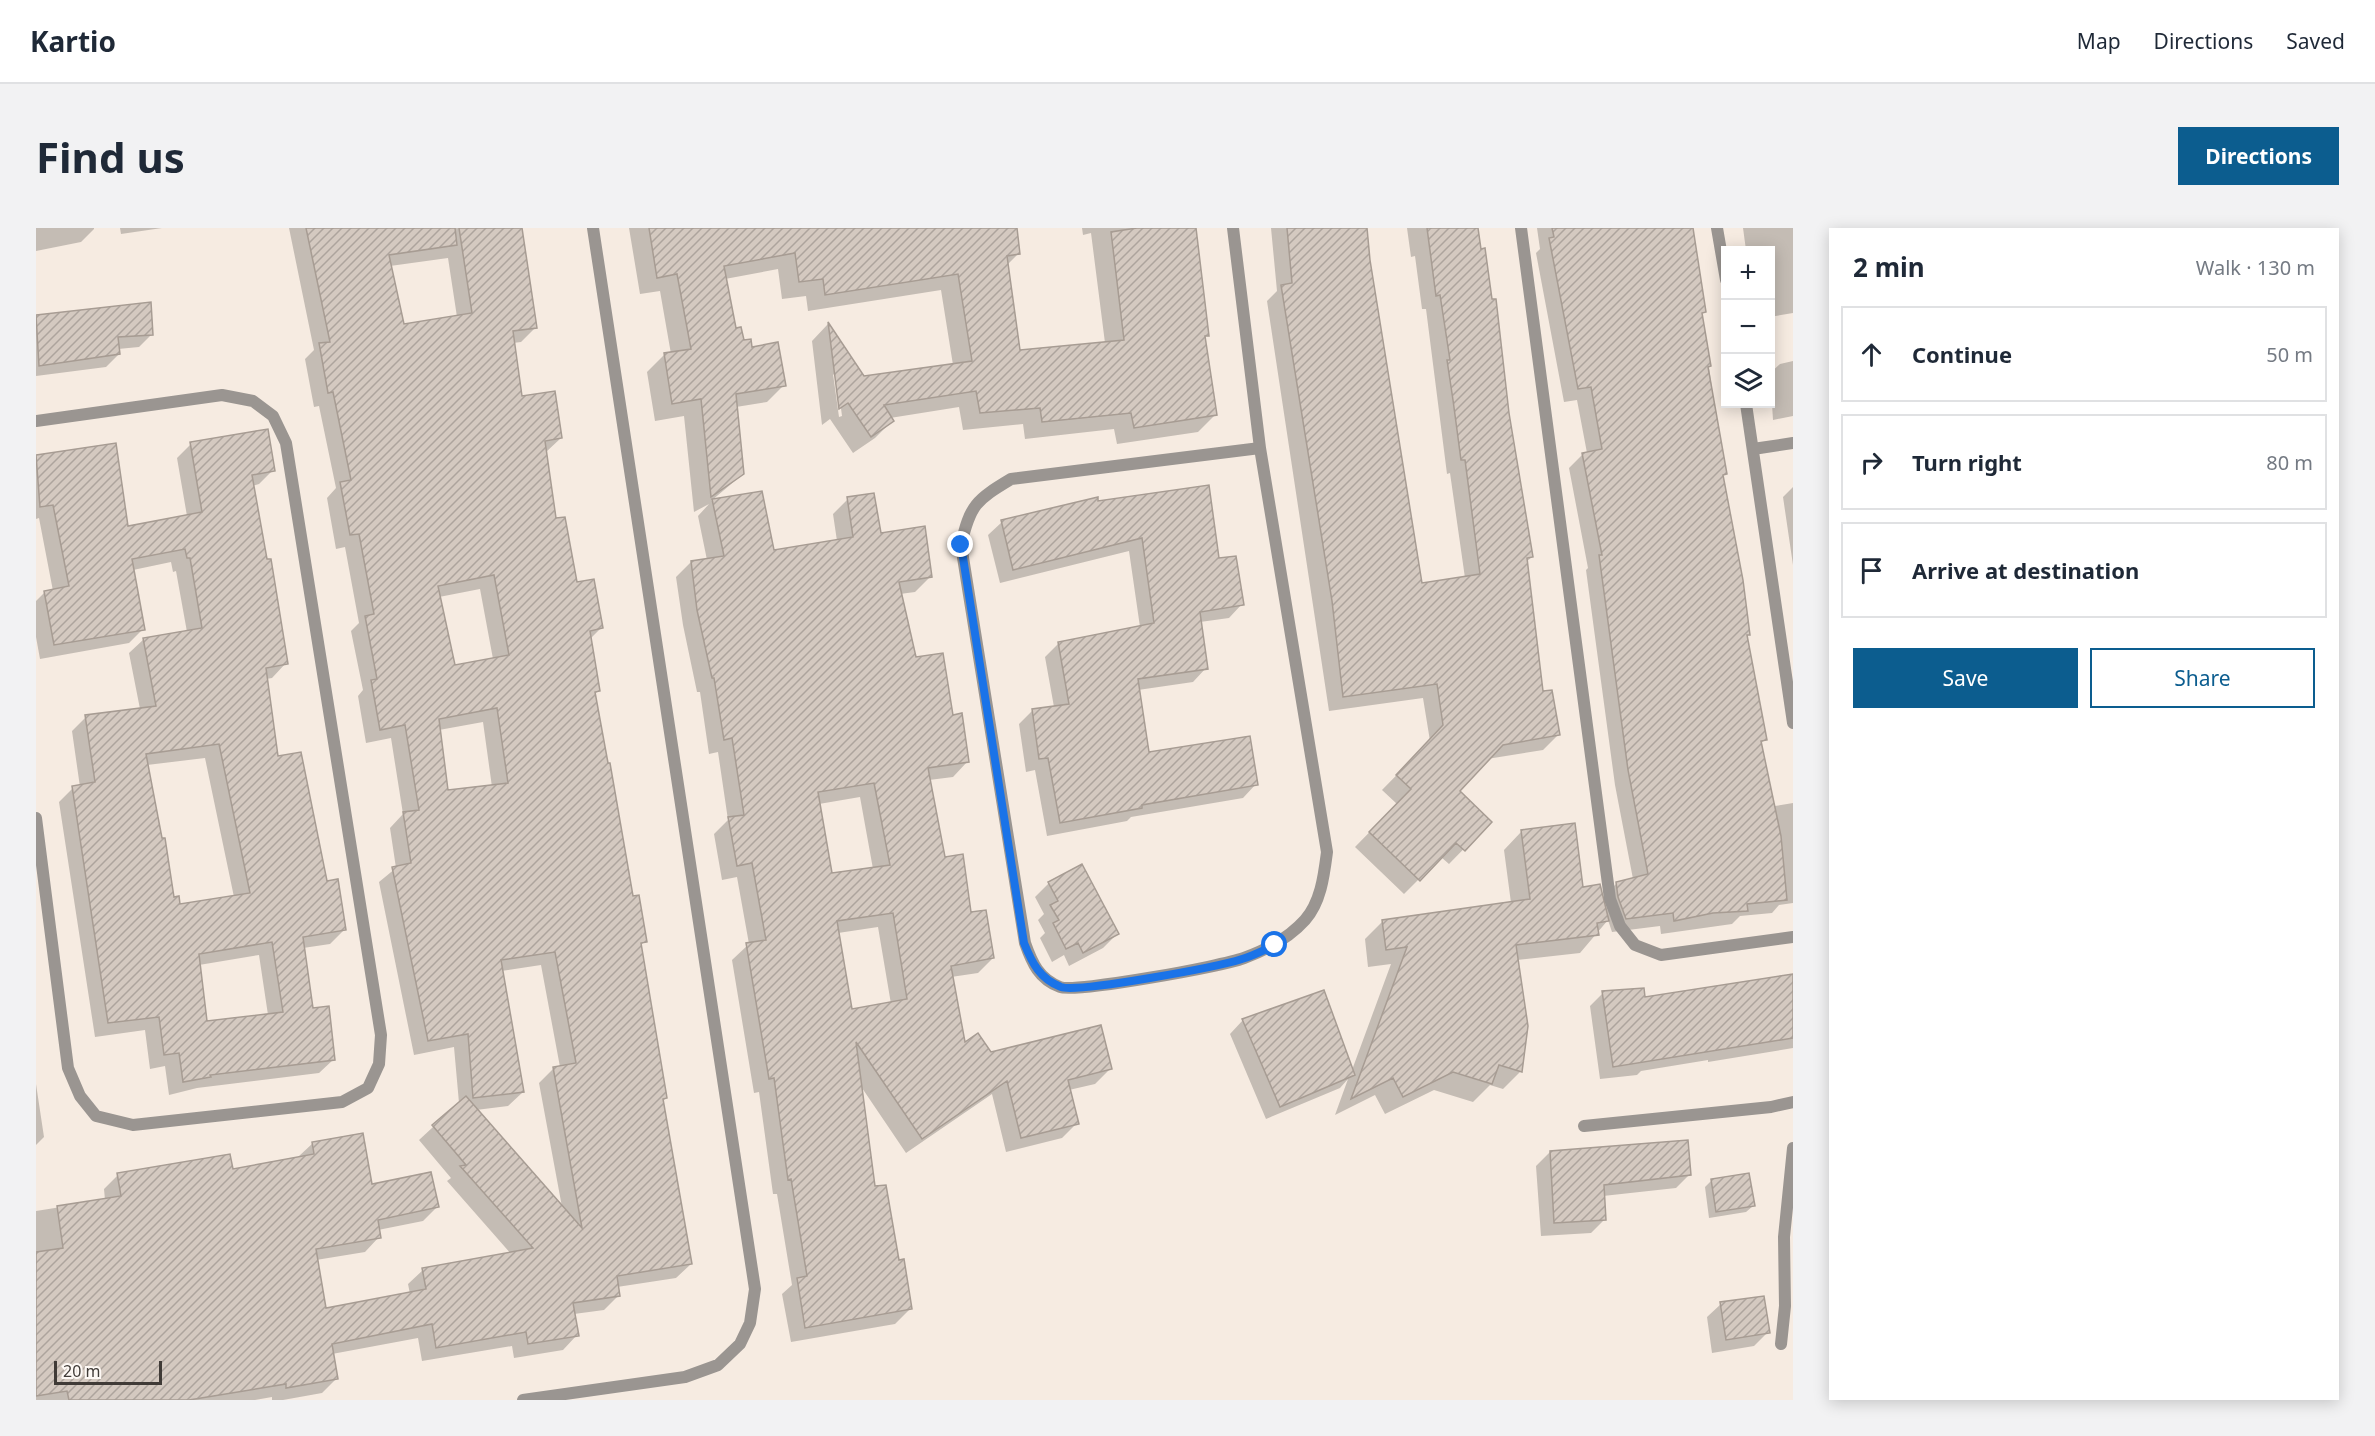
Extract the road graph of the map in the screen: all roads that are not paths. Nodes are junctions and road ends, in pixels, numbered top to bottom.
1 (593, 228) edge
2 (1233, 228) edge
3 (1521, 228) edge
4 (1717, 228) edge
5 (1721, 254) edge
6 (1747, 408) edge
7 (36, 421) edge
8 (1793, 443) edge
9 (1260, 448) junction
10 (1753, 449) junction
11 (1793, 723) edge
12 (36, 818) edge
13 (1793, 937) edge
14 (1793, 1102) edge
15 (1584, 1126) dead end
16 (1793, 1148) edge
17 (1781, 1344) dead end
18 (523, 1400) edge

1 - 18 street
2 - 9 street
3 - 13 street
4 - 5 street
6 - 10 street
7 - 12 street
8 - 10 street
9 - 9 street
10 - 11 street
14 - 15 street
16 - 17 street

